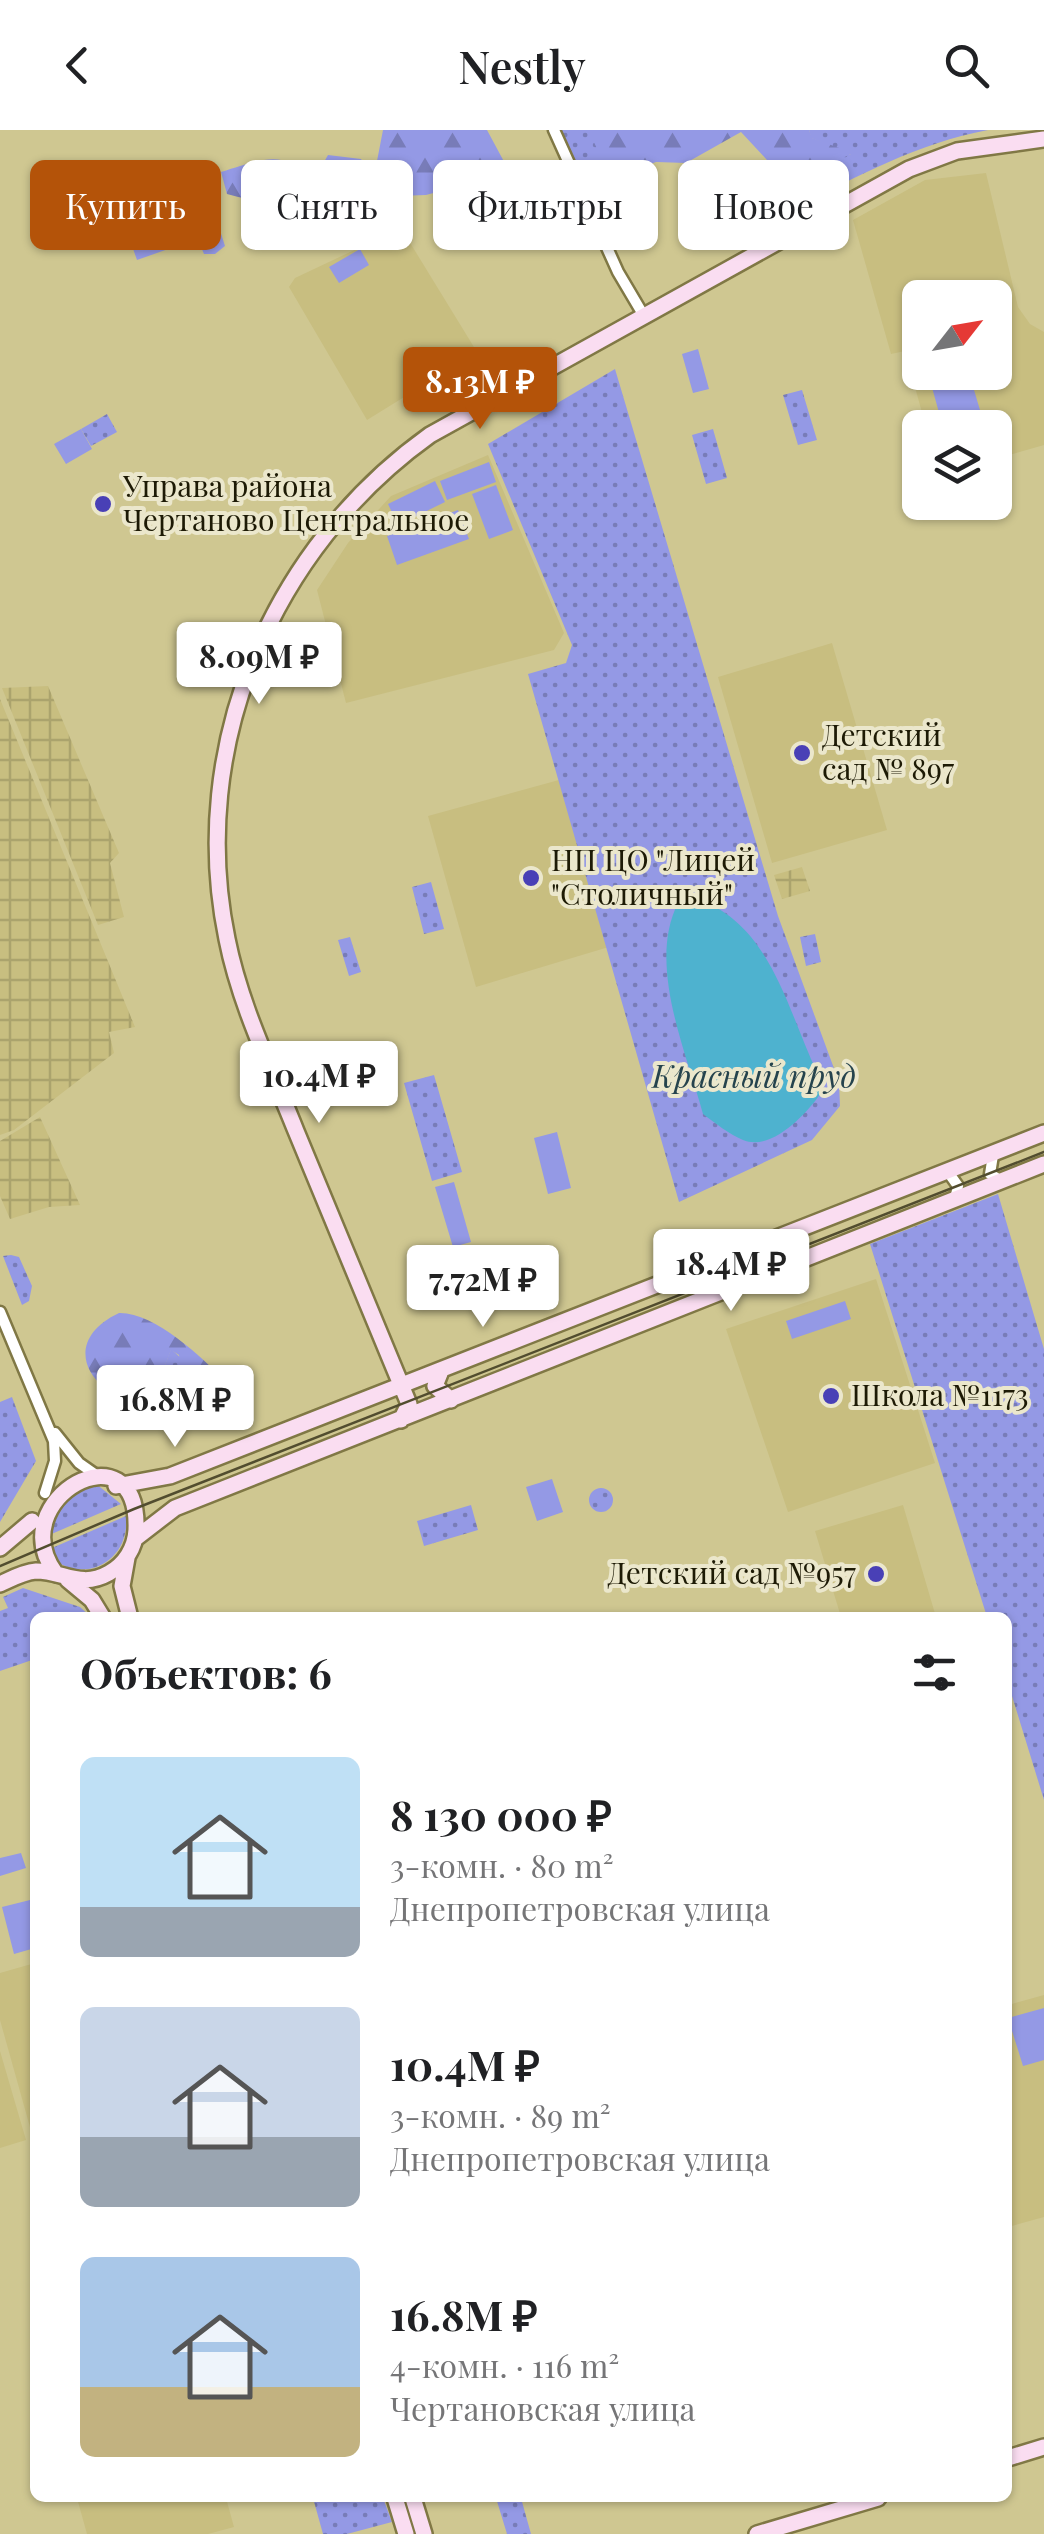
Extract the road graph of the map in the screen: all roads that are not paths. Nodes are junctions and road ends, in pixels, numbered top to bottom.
1 (554, 130) edge
2 (1044, 139) edge
3 (644, 316) junction
4 (1044, 1133) edge
5 (993, 1154) junction
6 (1044, 1164) edge
7 (948, 1172) junction
8 (1002, 1181) junction
9 (954, 1200) junction
10 (0, 1312) edge
11 (441, 1371) junction
12 (402, 1386) junction
13 (451, 1400) junction
14 (401, 1420) junction
15 (48, 1421) junction
16 (100, 1478) junction
17 (116, 1486) junction
18 (45, 1493) junction
19 (32, 1521) junction
20 (136, 1538) junction
21 (0, 1548) edge
22 (127, 1558) junction
23 (62, 1577) junction
24 (0, 1584) edge
25 (99, 1612) edge
26 (128, 1612) edge
27 (1044, 2447) edge
28 (1012, 2457) edge
29 (397, 2502) edge
30 (414, 2502) edge
31 (865, 2502) edge
32 (406, 2534) edge
33 (424, 2534) edge
34 (757, 2534) edge

1 - 3 street
2 - 3 main road
3 - 12 main road
4 - 5 main road
5 - 7 main road
5 - 8 street
6 - 8 main road
7 - 9 street
7 - 11 main road
8 - 9 main road
9 - 13 main road
10 - 15 street
11 - 12 main road
11 - 13 main road
12 - 14 main road
12 - 17 main road
13 - 14 main road
14 - 20 main road
15 - 16 street
15 - 18 street
16 - 17 main road
16 - 18 main road
17 - 20 main road
18 - 19 main road
19 - 21 main road
19 - 23 main road
20 - 22 main road
22 - 23 main road
22 - 26 main road
23 - 24 main road
23 - 25 main road
27 - 28 main road
29 - 32 main road
30 - 33 main road
31 - 34 main road

